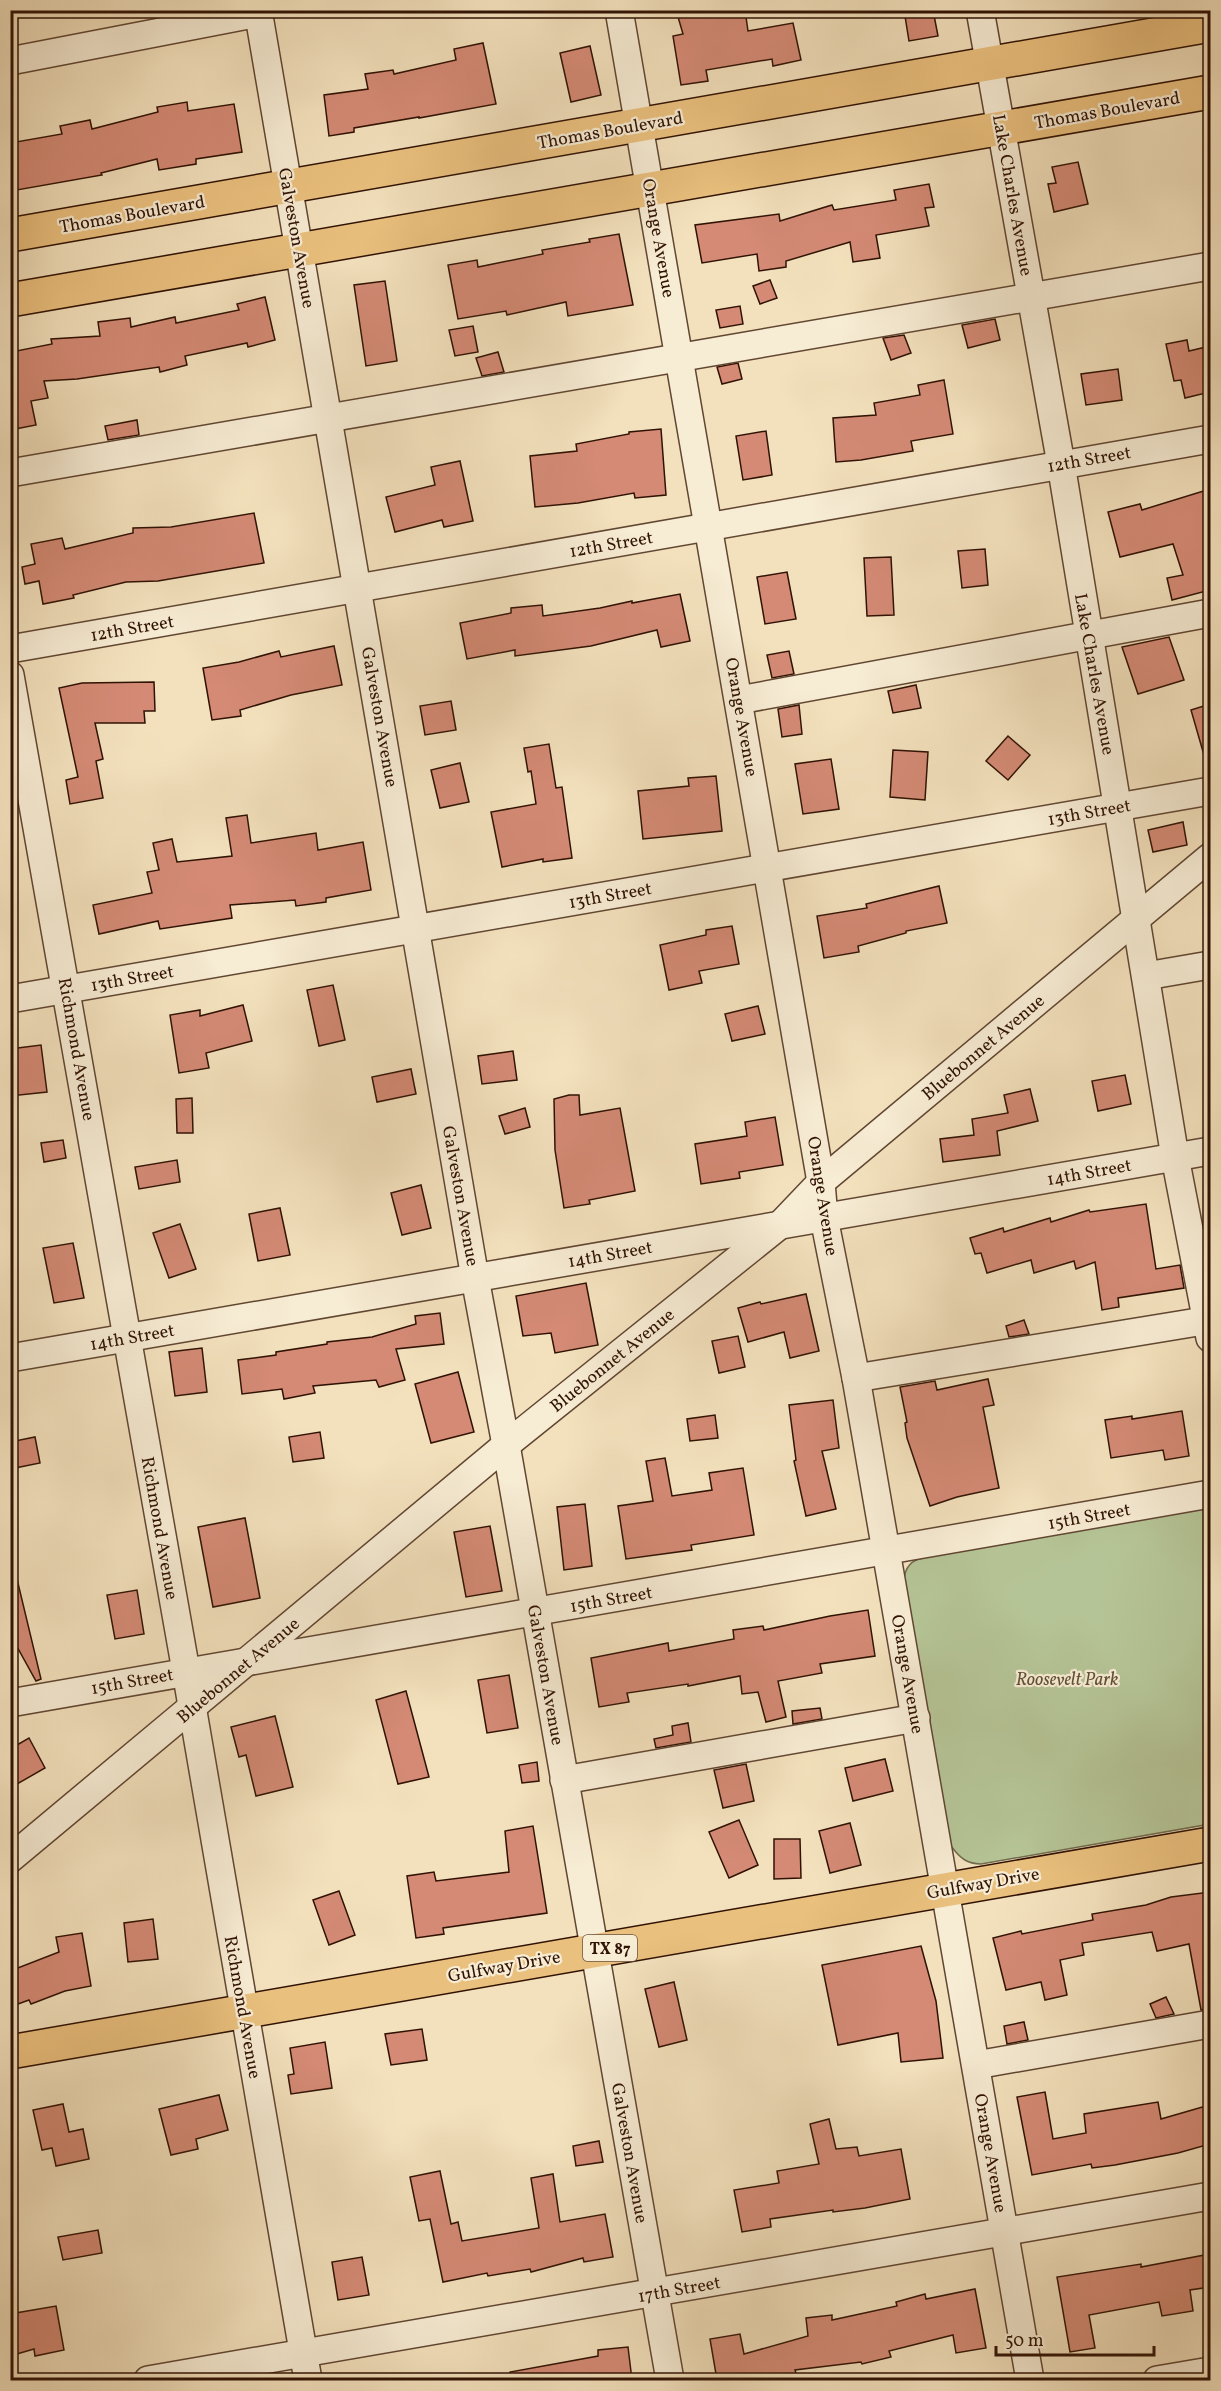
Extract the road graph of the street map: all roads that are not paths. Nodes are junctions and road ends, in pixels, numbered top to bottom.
1 (619, 10) edge
2 (980, 10) edge
3 (258, 12) edge
4 (1210, 25) edge
5 (10, 61) edge
6 (989, 64) junction
7 (1210, 92) edge
8 (639, 125) junction
9 (1000, 128) junction
10 (288, 186) junction
11 (650, 189) junction
12 (10, 235) edge
13 (300, 250) junction
14 (1210, 266) edge
15 (1032, 296) junction
16 (10, 300) edge
17 (680, 356) junction
18 (329, 418) junction
19 (1210, 439) edge
20 (1061, 464) junction
21 (10, 473) edge
22 (709, 527) junction
23 (358, 588) junction
24 (1210, 613) edge
25 (1088, 636) junction
26 (10, 649) edge
27 (10, 675) edge
28 (739, 699) junction
29 (1210, 791) edge
30 (1117, 807) junction
31 (1210, 857) edge
32 (767, 867) junction
33 (1137, 919) junction
34 (417, 929) junction
35 (1210, 965) edge
36 (1146, 976) junction
37 (67, 990) junction
38 (10, 999) edge
39 (1210, 1151) edge
40 (1175, 1157) junction
41 (821, 1182) junction
42 (824, 1218) junction
43 (780, 1225) junction
44 (475, 1278) junction
45 (1210, 1326) edge
46 (127, 1338) junction
47 (10, 1358) edge
48 (856, 1378) junction
49 (506, 1445) junction
50 (1210, 1494) edge
51 (886, 1551) junction
52 (535, 1612) junction
53 (247, 1661) junction
54 (186, 1671) junction
55 (10, 1703) edge
56 (192, 1708) junction
57 (916, 1718) junction
58 (564, 1780) junction
59 (1210, 1844) edge
60 (10, 1859) edge
61 (945, 1890) junction
62 (595, 1950) junction
63 (243, 2011) junction
64 (1210, 2024) edge
65 (10, 2052) edge
66 (976, 2065) junction
67 (1210, 2196) edge
68 (1005, 2232) junction
69 (655, 2293) junction
70 (303, 2354) junction
71 (1210, 2371) edge
72 (148, 2380) edge
73 (308, 2380) edge
74 (670, 2380) edge
75 (1030, 2380) edge
76 (1157, 2380) edge

1 - 8 street, Orange Avenue
2 - 6 street, Lake Charles Avenue
3 - 5 street
3 - 10 street, Galveston Avenue
4 - 6 main road, Thomas Boulevard
6 - 8 main road, Thomas Boulevard
6 - 9 street, Lake Charles Avenue
7 - 9 main road, Thomas Boulevard
8 - 10 main road, Thomas Boulevard
8 - 11 street, Orange Avenue
9 - 11 main road, Thomas Boulevard
9 - 15 street, Lake Charles Avenue
10 - 12 main road, Thomas Boulevard
10 - 13 street, Galveston Avenue
11 - 13 main road, Thomas Boulevard
11 - 17 street, Orange Avenue
13 - 16 main road, Thomas Boulevard
13 - 18 street, Galveston Avenue
14 - 15 street
15 - 17 street
15 - 20 street, Lake Charles Avenue
17 - 18 street
17 - 22 street, Orange Avenue
18 - 21 street
18 - 23 street, Galveston Avenue
19 - 20 street, 12th Street
20 - 22 street, 12th Street
20 - 25 street, Lake Charles Avenue
22 - 23 street, 12th Street
22 - 28 street, Orange Avenue
23 - 26 street, 12th Street
23 - 34 street, Galveston Avenue
24 - 25 street
25 - 28 street
25 - 30 street, Lake Charles Avenue
27 - 37 street, Richmond Avenue
28 - 32 street, Orange Avenue
29 - 30 street, 13th Street
30 - 32 street, 13th Street
30 - 33 street, Lake Charles Avenue
31 - 33 street, Bluebonnet Avenue
32 - 34 street, 13th Street
32 - 41 street, Orange Avenue
33 - 36 street, Lake Charles Avenue
33 - 41 street, Bluebonnet Avenue
34 - 37 street, 13th Street
34 - 44 street, Galveston Avenue
35 - 36 street
36 - 40 street, Lake Charles Avenue
37 - 38 street, 13th Street
37 - 46 street, Richmond Avenue
39 - 40 street, 14th Street
40 - 42 street, 14th Street
40 - 45 street, Lake Charles Avenue
41 - 42 street, Orange Avenue
41 - 43 street, Bluebonnet Avenue
42 - 43 street, 14th Street
42 - 48 street, Orange Avenue
43 - 44 street, 14th Street
43 - 49 street, Bluebonnet Avenue
44 - 46 street, 14th Street
44 - 49 street, Galveston Avenue
45 - 48 street
46 - 47 street, 14th Street
46 - 54 street, Richmond Avenue
48 - 51 street, Orange Avenue
49 - 52 street, Galveston Avenue
49 - 53 street, Bluebonnet Avenue
50 - 51 street, 15th Street
51 - 52 street, 15th Street
51 - 57 street, Orange Avenue
52 - 53 street, 15th Street
52 - 58 street, Galveston Avenue
53 - 54 street, 15th Street
53 - 56 street, Bluebonnet Avenue
54 - 55 street, 15th Street
54 - 56 street, Richmond Avenue
56 - 60 street, Bluebonnet Avenue
56 - 63 street, Richmond Avenue
57 - 58 street
57 - 61 street, Orange Avenue
58 - 62 street, Galveston Avenue
59 - 61 main road, Gulfway Drive / TX 87
61 - 62 main road, Gulfway Drive / TX 87
61 - 66 street, Orange Avenue
62 - 63 main road, Gulfway Drive / TX 87
62 - 69 street, Galveston Avenue
63 - 65 main road, Gulfway Drive / TX 87
63 - 70 street, Richmond Avenue
64 - 66 street
66 - 68 street, Orange Avenue
67 - 68 street, 17th Street
68 - 69 street, 17th Street
68 - 75 street, Orange Avenue
69 - 70 street, 17th Street
69 - 74 street, Galveston Avenue
70 - 72 street, 17th Street
70 - 73 street, Richmond Avenue
71 - 76 street

